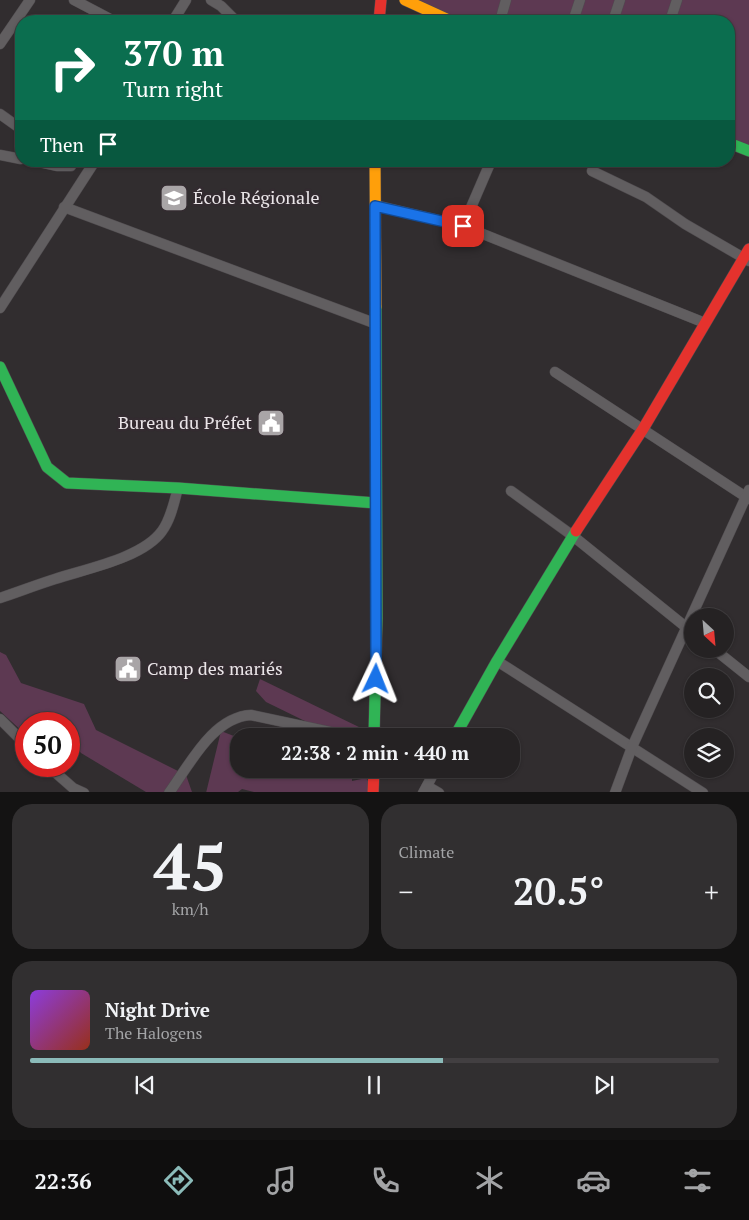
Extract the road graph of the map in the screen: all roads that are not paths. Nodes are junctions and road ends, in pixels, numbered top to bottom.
1 (30, 0) edge
2 (74, 0) edge
3 (186, 0) edge
4 (211, 0) edge
5 (381, 0) edge
6 (405, 0) edge
7 (506, 0) edge
8 (580, 0) edge
9 (620, 0) edge
10 (677, 0) edge
11 (20, 15) edge
12 (103, 15) edge
13 (177, 15) edge
14 (230, 15) edge
15 (380, 15) edge
16 (438, 15) edge
17 (502, 15) edge
18 (575, 15) edge
19 (615, 15) edge
20 (672, 15) edge
21 (15, 22) edge
22 (0, 44) edge
23 (0, 114) edge
24 (15, 125) edge
25 (735, 145) edge
26 (749, 151) edge
27 (0, 155) edge
28 (15, 158) edge
29 (74, 167) edge
30 (91, 167) edge
31 (375, 167) edge
32 (488, 167) edge
33 (592, 171) dead end
34 (86, 176) junction
35 (375, 206) junction
36 (64, 207) junction
37 (463, 226) junction
38 (747, 256) edge
39 (0, 308) edge
40 (374, 323) junction
41 (705, 323) junction
42 (0, 367) edge
43 (555, 372) dead end
44 (642, 429) junction
45 (178, 488) junction
46 (511, 491) dead end
47 (748, 495) edge
48 (376, 503) junction
49 (573, 536) junction
50 (0, 598) edge
51 (699, 608) edge
52 (684, 624) edge
53 (684, 641) edge
54 (725, 658) edge
55 (497, 661) junction
56 (749, 677) edge
57 (0, 719) edge
58 (312, 728) edge
59 (374, 728) edge
60 (459, 728) edge
61 (15, 735) edge
62 (632, 747) junction
63 (60, 777) edge
64 (374, 778) edge
65 (431, 778) edge
66 (425, 789) edge
67 (84, 792) edge
68 (169, 792) edge
69 (373, 792) edge
70 (439, 792) edge
71 (615, 792) edge
72 (703, 792) edge

1 - 11 street
2 - 12 street
3 - 13 street
4 - 14 street
5 - 15 street
6 - 16 street
7 - 17 street
8 - 18 street
9 - 19 street
10 - 20 street
21 - 22 street
23 - 24 street
25 - 26 street
27 - 28 street
29 - 34 street
30 - 34 street
31 - 35 street
32 - 37 street
33 - 38 street
34 - 36 street
35 - 37 street
35 - 40 street
36 - 39 street
36 - 40 street
37 - 41 street
38 - 41 street
40 - 48 street
41 - 44 street
42 - 45 street
43 - 44 street
44 - 47 street
44 - 49 street
45 - 48 street
45 - 50 street
46 - 49 street
47 - 51 street
48 - 59 street
49 - 52 street
49 - 55 street
53 - 62 street
54 - 56 street
55 - 60 street
55 - 62 street
57 - 61 street
58 - 68 street
62 - 71 street
62 - 72 street
63 - 67 street
64 - 69 street
65 - 66 street
66 - 70 street

